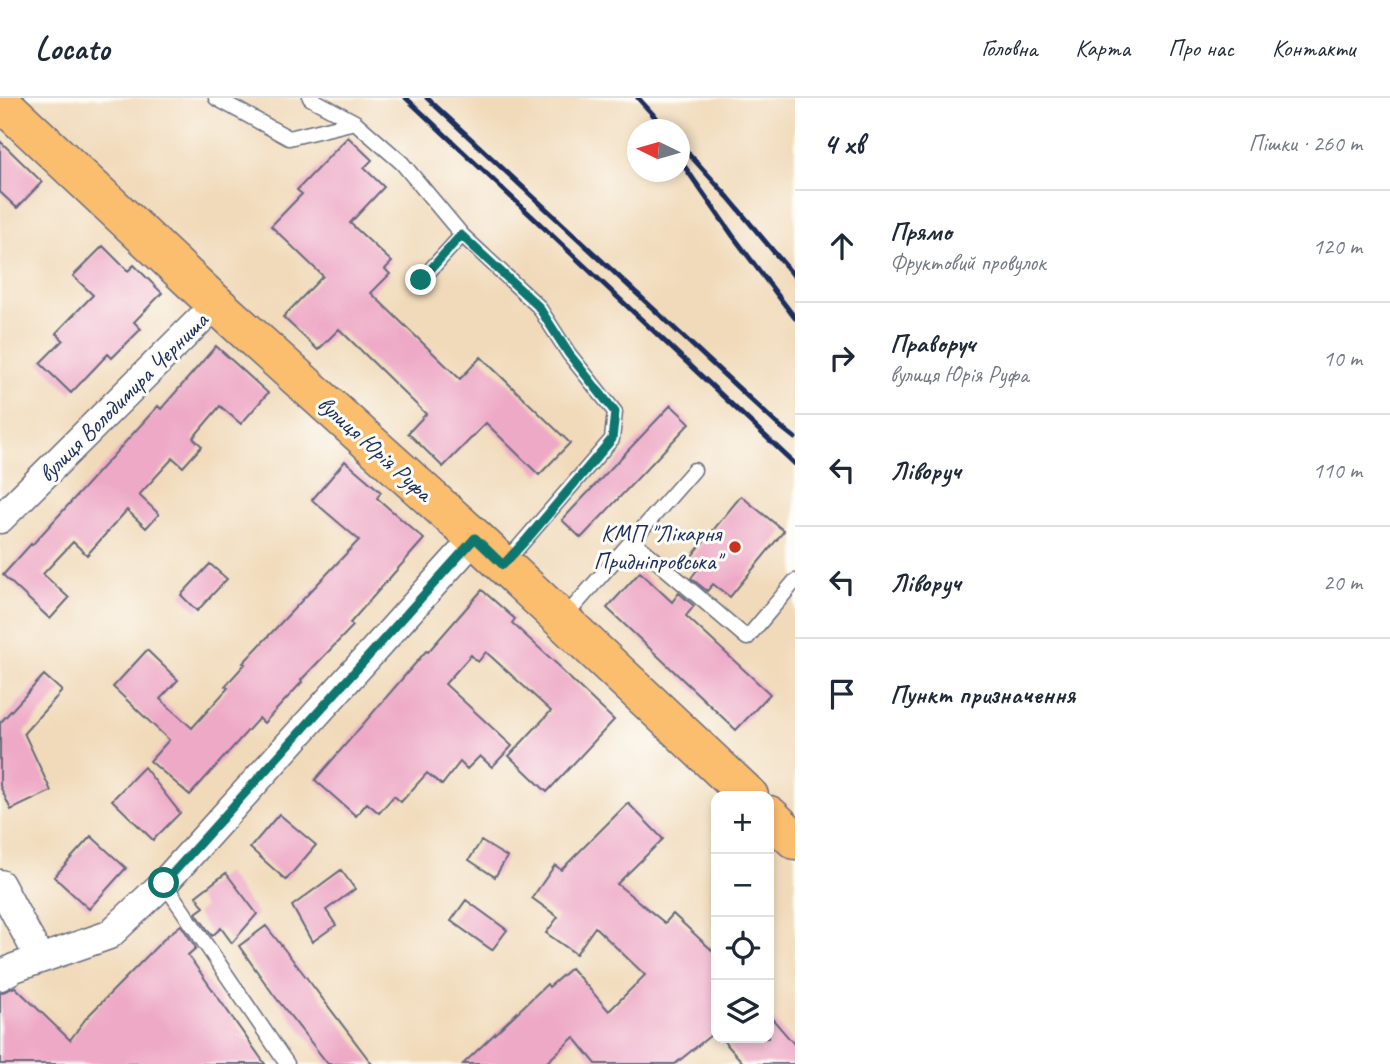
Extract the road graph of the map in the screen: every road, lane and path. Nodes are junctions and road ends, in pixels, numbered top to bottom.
1 (216, 98) edge
2 (310, 98) edge
3 (0, 101) edge
4 (355, 122) junction
5 (461, 235) junction
6 (421, 280) dead end
7 (216, 304) junction
8 (694, 470) dead end
9 (0, 519) edge
10 (475, 538) junction
11 (632, 540) junction
12 (503, 565) junction
13 (795, 581) edge
14 (562, 620) junction
15 (744, 791) edge
16 (774, 820) edge
17 (795, 840) edge
18 (164, 883) junction
19 (0, 884) edge
20 (40, 959) junction
21 (0, 975) edge
22 (288, 1064) edge

1 - 4 lane
2 - 4 lane
3 - 7 main road, вулиця Юрія Руфа
4 - 5 lane
5 - 6 lane
5 - 12 lane
7 - 9 street, вулиця Володимира Черниша
7 - 10 main road, вулиця Юрія Руфа
8 - 11 lane
10 - 12 main road, вулиця Юрія Руфа
10 - 18 street
11 - 13 lane
11 - 14 lane
12 - 14 main road, вулиця Юрія Руфа
14 - 15 main road, вулиця Юрія Руфа
16 - 17 main road
18 - 20 street
18 - 22 lane
19 - 20 street
20 - 21 street

